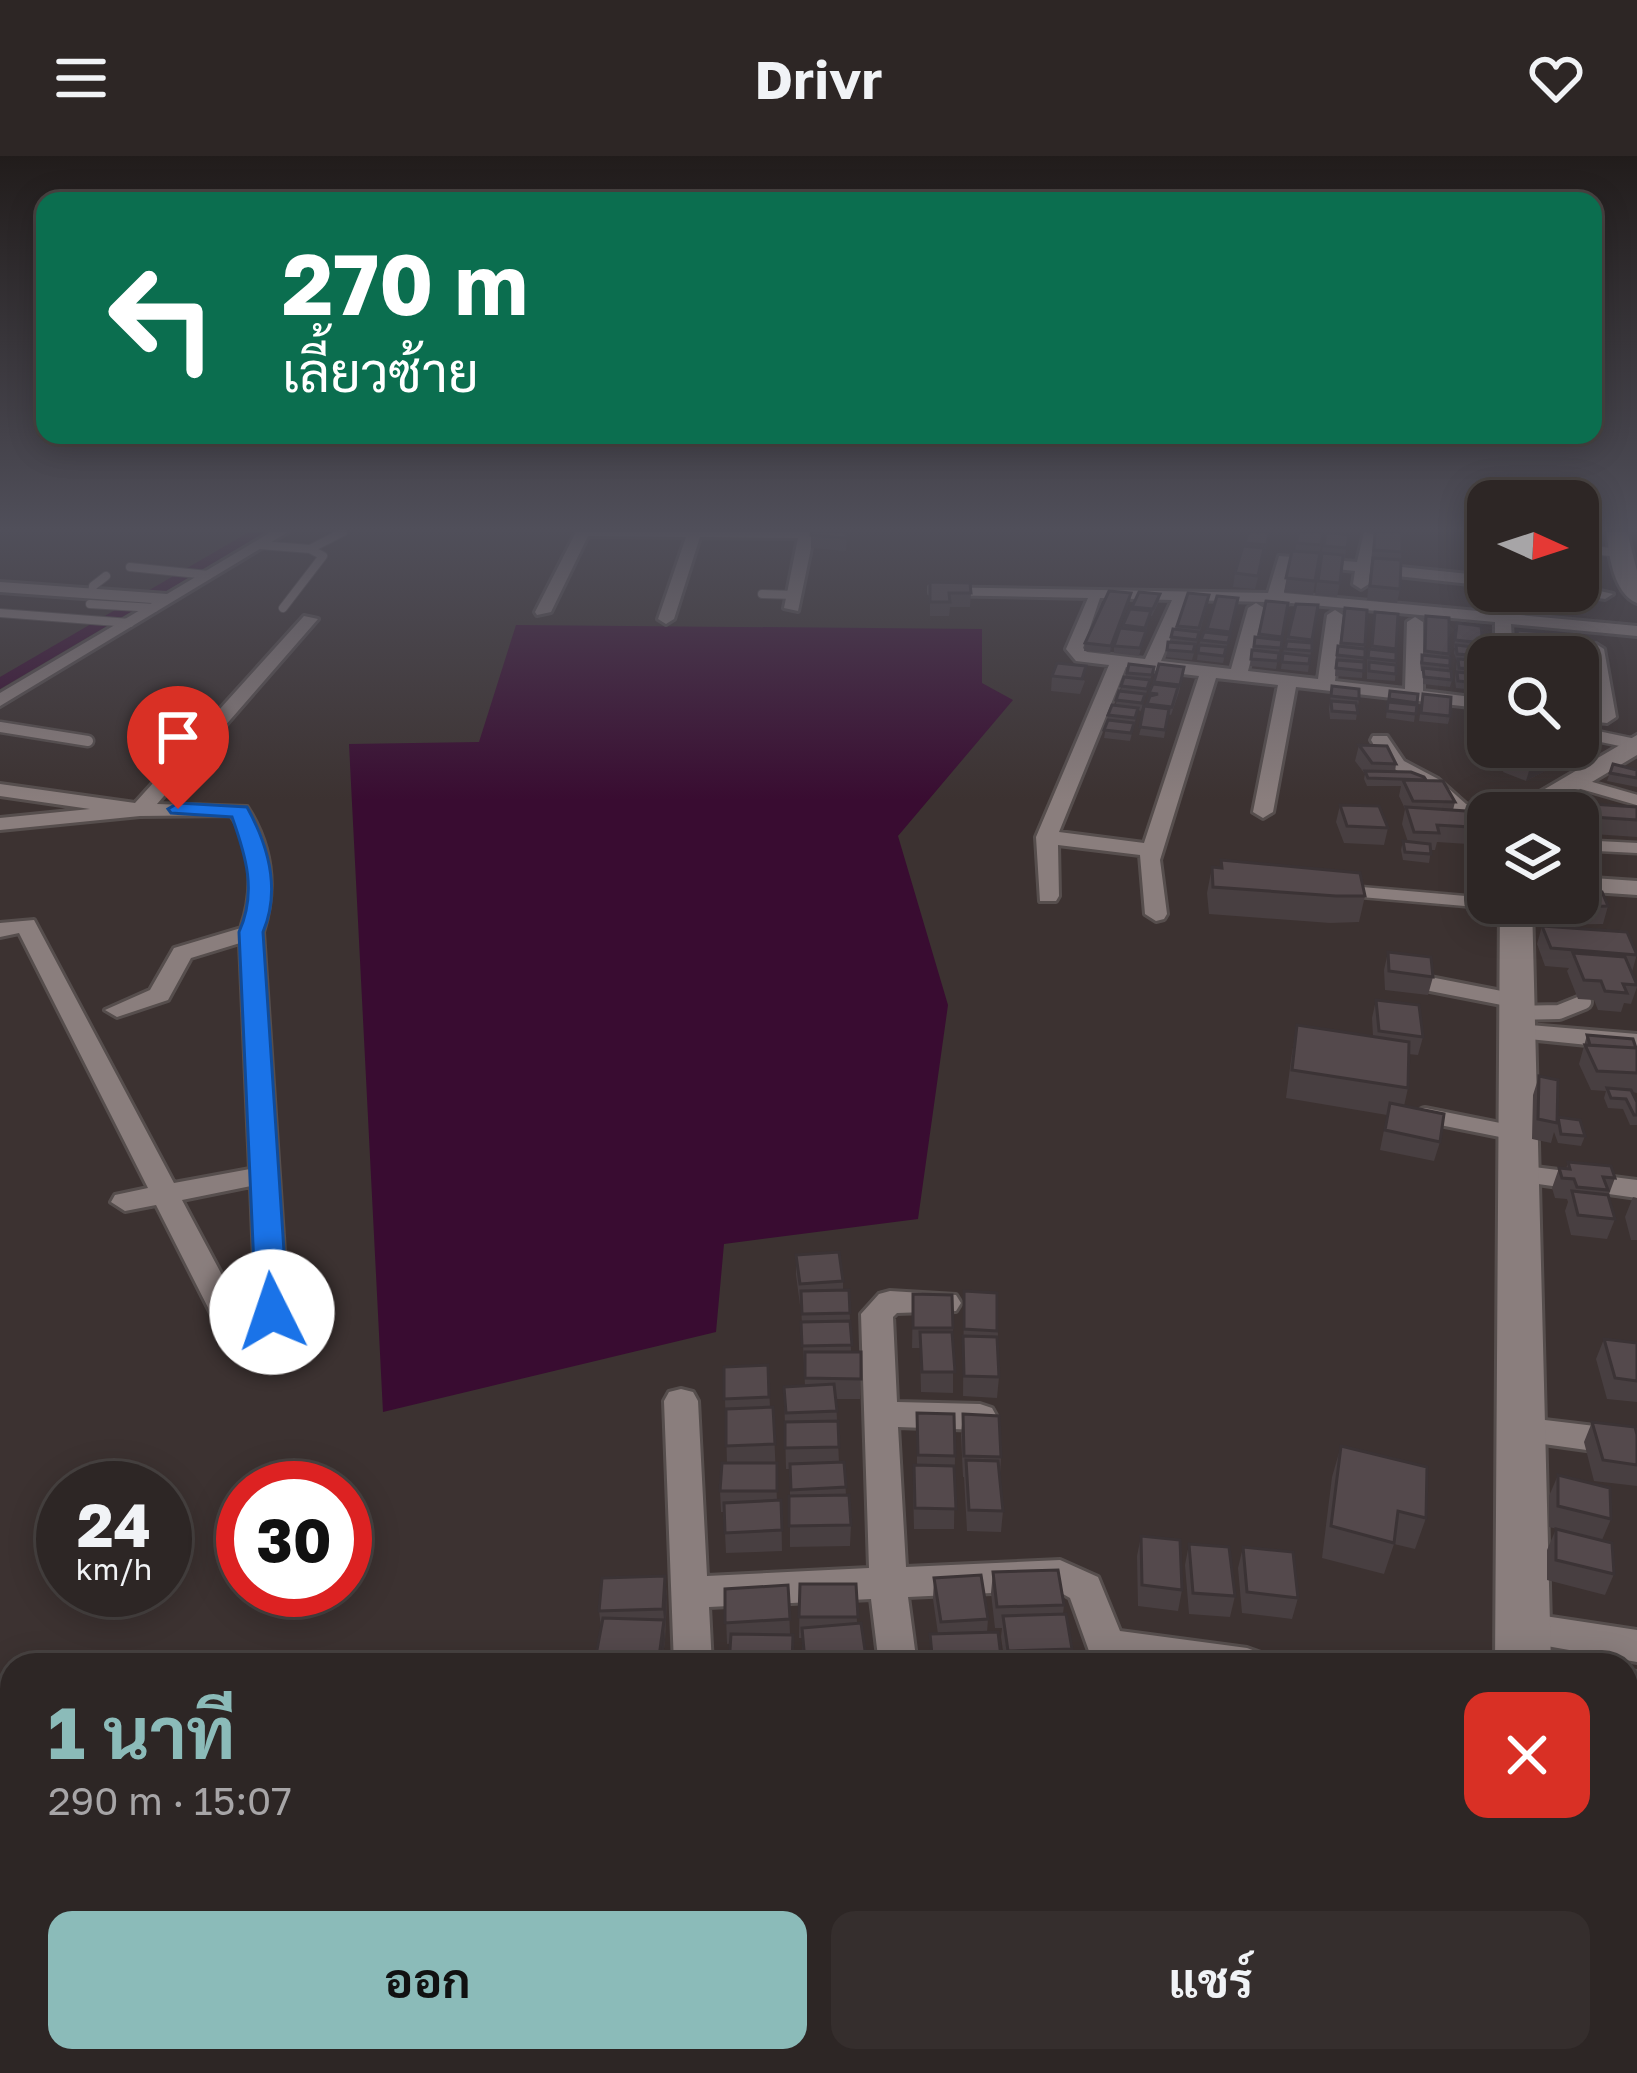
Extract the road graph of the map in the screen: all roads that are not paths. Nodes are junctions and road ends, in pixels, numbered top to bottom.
1 (118, 621) edge
2 (308, 621) edge
3 (1087, 621) edge
4 (1170, 621) edge
5 (1257, 621) edge
6 (1334, 621) edge
7 (1497, 621) edge
8 (1415, 622) dead end
9 (1503, 622) junction
10 (1637, 635) edge
11 (1503, 636) edge
12 (1586, 636) edge
13 (1599, 637) edge
14 (1119, 662) junction
15 (1151, 665) junction
16 (1209, 671) junction
17 (1238, 674) junction
18 (1599, 674) edge
19 (1288, 681) junction
20 (1326, 686) junction
21 (1376, 692) junction
22 (1414, 695) junction
23 (0, 701) edge
24 (1467, 708) edge
25 (1375, 716) dead end
26 (1599, 716) edge
27 (0, 727) edge
28 (1599, 736) edge
29 (1380, 740) edge
30 (88, 741) dead end
31 (1636, 744) edge
32 (1571, 782) junction
33 (0, 790) edge
34 (1554, 792) edge
35 (1637, 800) edge
36 (140, 810) junction
37 (1263, 812) dead end
38 (1467, 814) edge
39 (0, 824) edge
40 (1047, 837) junction
41 (1599, 846) edge
42 (1637, 848) edge
43 (1151, 850) junction
44 (1599, 885) edge
45 (1637, 888) edge
46 (1338, 890) edge
47 (1048, 896) dead end
48 (1467, 901) edge
49 (1156, 914) dead end
50 (1505, 924) edge
51 (0, 930) edge
52 (251, 932) junction
53 (1430, 984) edge
54 (1584, 1002) dead end
55 (117, 1010) dead end
56 (1517, 1016) junction
57 (1637, 1042) edge
58 (1408, 1112) edge
59 (1510, 1145) junction
60 (263, 1174) junction
61 (1637, 1189) edge
62 (165, 1194) junction
63 (125, 1202) dead end
64 (945, 1303) edge
65 (681, 1401) dead end
66 (882, 1414) junction
67 (980, 1417) edge
68 (1519, 1430) junction
69 (1637, 1444) edge
70 (888, 1584) junction
71 (692, 1592) junction
72 (1637, 1646) edge
73 (1524, 1647) edge
74 (693, 1653) edge
75 (897, 1653) edge
76 (1109, 1653) edge

1 - 23 street
2 - 36 street
3 - 14 street
4 - 15 street
5 - 17 street
6 - 20 street
7 - 9 street
8 - 22 street
9 - 11 street
9 - 12 street
10 - 13 street
14 - 15 street
14 - 40 street
15 - 16 street
16 - 17 street
16 - 43 street
17 - 19 street
18 - 26 street
19 - 20 street
19 - 37 street
20 - 21 street
21 - 22 street
21 - 25 street
22 - 24 street
27 - 30 lane
28 - 31 lane
29 - 38 street
31 - 32 street
32 - 34 street
32 - 35 lane
33 - 36 street
36 - 39 street
36 - 52 street
40 - 43 street
40 - 47 street
41 - 42 lane
43 - 49 street
44 - 45 street
46 - 48 lane
50 - 56 street
51 - 62 street
52 - 55 street
52 - 60 street
53 - 56 lane
54 - 56 lane
56 - 57 street
56 - 59 street
58 - 59 lane
59 - 61 street
59 - 68 street
60 - 62 street
60 - 62 street
62 - 63 street
64 - 66 street
65 - 71 street
66 - 67 street
66 - 70 street
68 - 69 street
68 - 73 street
70 - 71 street
70 - 75 street
70 - 76 street
71 - 74 street
72 - 73 street

